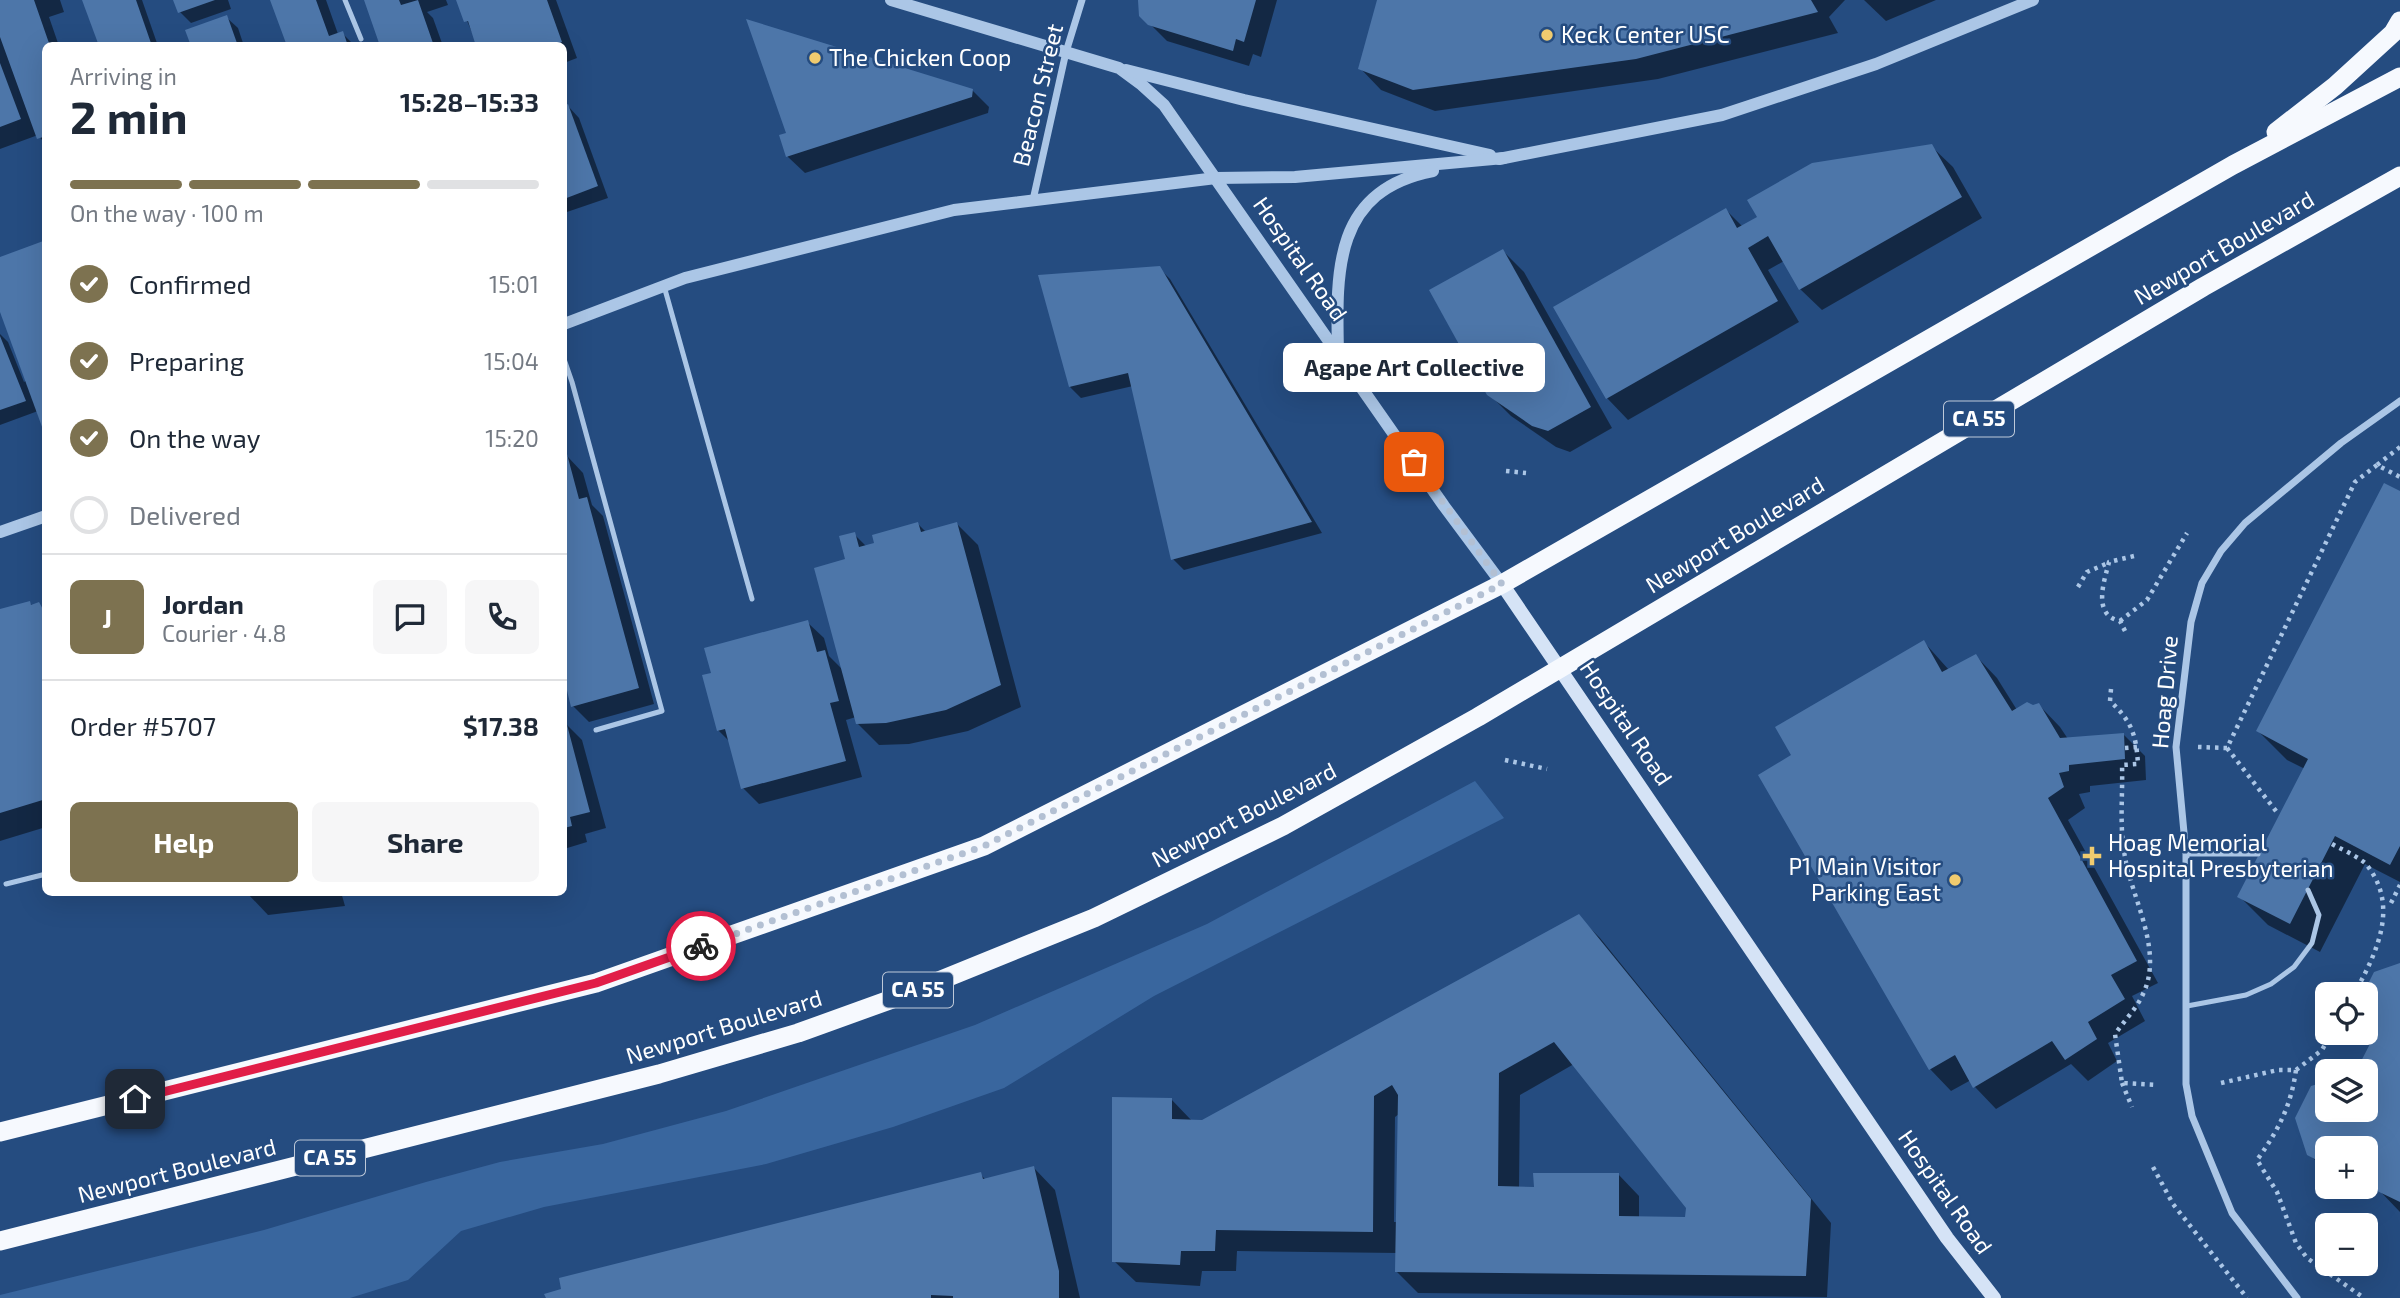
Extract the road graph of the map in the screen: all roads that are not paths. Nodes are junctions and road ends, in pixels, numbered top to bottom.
1 (345, 0) edge
2 (891, 0) edge
3 (1082, 0) edge
4 (2033, 0) edge
5 (2400, 21) edge
6 (361, 39) dead end
7 (1066, 52) junction
8 (1119, 68) junction
9 (2400, 77) edge
10 (1504, 158) junction
11 (2233, 165) junction
12 (2400, 176) edge
13 (1216, 178) junction
14 (1032, 200) junction
15 (664, 286) junction
16 (567, 323) edge
17 (1338, 353) junction
18 (567, 368) edge
19 (2400, 401) edge
20 (42, 517) edge
21 (0, 532) edge
22 (1502, 584) junction
23 (752, 599) dead end
24 (1561, 667) junction
25 (596, 730) dead end
26 (2186, 854) junction
27 (2258, 854) dead end
28 (42, 875) edge
29 (6, 884) dead end
30 (2308, 890) dead end
31 (2187, 1006) junction
32 (0, 1132) edge
33 (0, 1241) edge
34 (1994, 1298) edge
35 (2297, 1298) edge

1 - 6 lane
2 - 7 street
3 - 7 street, Beacon Street
4 - 10 street
5 - 11 highway
7 - 8 street
7 - 14 street, Beacon Street
8 - 10 street
8 - 13 street, Hospital Road
9 - 11 highway
10 - 13 street
10 - 17 street
11 - 22 highway
12 - 24 highway, Newport Boulevard / CA 55
13 - 14 street
13 - 17 street, Hospital Road
14 - 15 street
15 - 16 street
15 - 23 lane
17 - 22 street, Hospital Road
18 - 25 lane
19 - 26 street, Hoag Drive
20 - 21 street
22 - 24 main road, Hospital Road
22 - 32 highway
24 - 33 highway, Newport Boulevard / CA 55
24 - 34 main road, Hospital Road
26 - 27 lane
26 - 31 street, Hoag Drive
28 - 29 lane
30 - 31 lane
31 - 35 street, Hoag Drive

